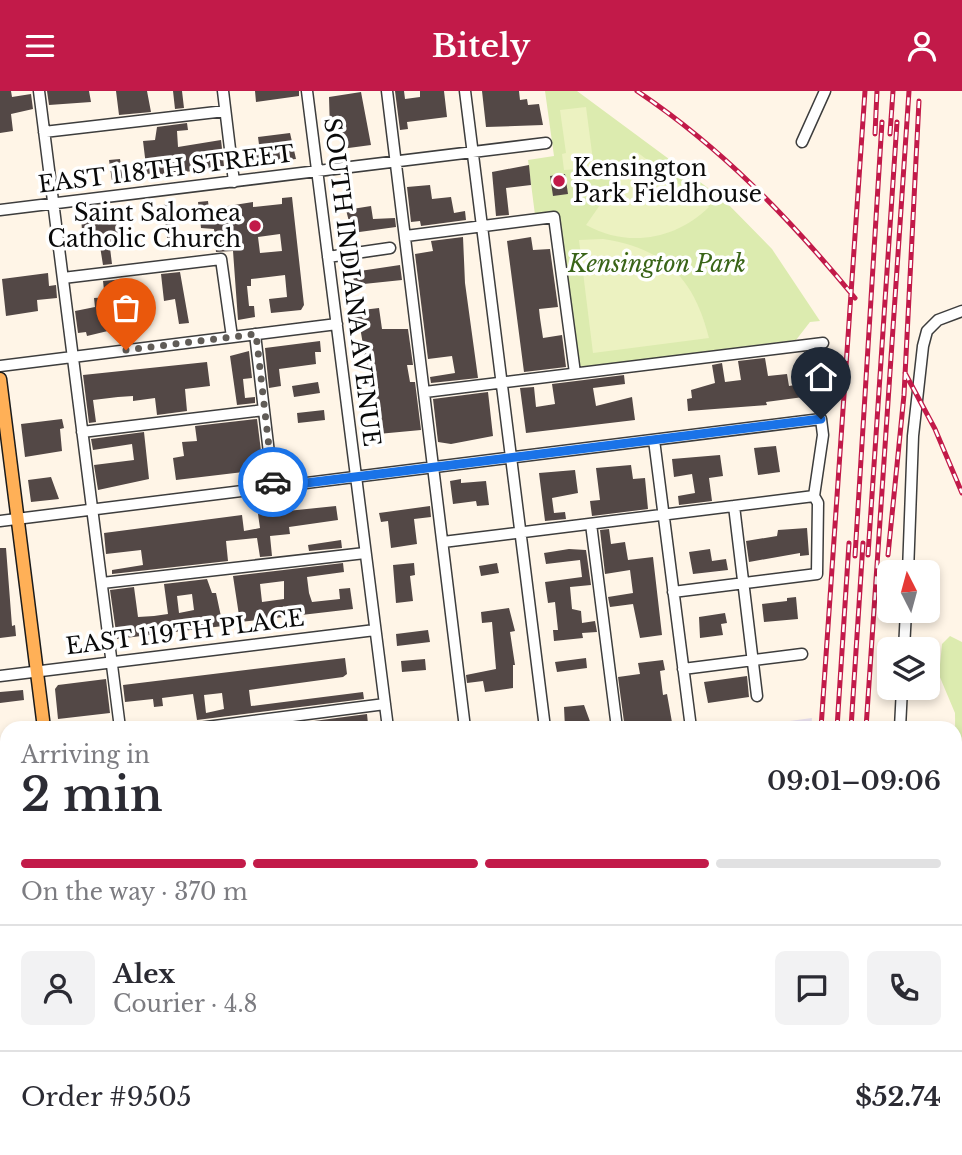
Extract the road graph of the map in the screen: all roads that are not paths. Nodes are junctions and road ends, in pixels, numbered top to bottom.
1 (38, 91) edge
2 (223, 91) edge
3 (307, 91) edge
4 (387, 91) edge
5 (465, 91) edge
6 (825, 91) edge
7 (225, 111) junction
8 (44, 132) junction
9 (802, 142) dead end
10 (546, 143) dead end
11 (473, 152) junction
12 (396, 162) junction
13 (317, 172) junction
14 (233, 182) junction
15 (53, 204) junction
16 (0, 210) edge
17 (482, 226) junction
18 (406, 236) junction
19 (390, 248) dead end
20 (328, 257) junction
21 (62, 278) junction
22 (962, 311) edge
23 (337, 324) junction
24 (256, 334) junction
25 (232, 337) junction
26 (823, 343) dead end
27 (73, 357) junction
28 (0, 366) edge
29 (575, 373) junction
30 (0, 379) edge
31 (502, 383) junction
32 (425, 392) junction
33 (264, 410) junction
34 (82, 432) junction
35 (654, 440) junction
36 (511, 457) junction
37 (434, 467) junction
38 (356, 477) junction
39 (274, 487) junction
40 (814, 496) junction
41 (734, 506) junction
42 (92, 509) junction
43 (663, 515) junction
44 (17, 518) junction
45 (0, 521) edge
46 (591, 524) junction
47 (520, 532) junction
48 (443, 542) junction
49 (365, 553) junction
50 (908, 560) edge
51 (102, 583) junction
52 (743, 583) junction
53 (673, 592) junction
54 (375, 629) junction
55 (802, 654) dead end
56 (752, 660) junction
57 (112, 662) junction
58 (683, 669) junction
59 (36, 672) junction
60 (0, 676) edge
61 (757, 696) dead end
62 (901, 700) edge
63 (385, 704) junction
64 (43, 721) edge
65 (119, 721) edge
66 (253, 721) edge
67 (387, 721) edge
68 (464, 721) edge
69 (544, 721) edge
70 (616, 721) edge
71 (690, 721) edge
72 (900, 721) edge

1 - 8 street
2 - 7 street
3 - 13 street, SOUTH INDIANA AVENUE
4 - 12 street
5 - 11 street
6 - 9 street
7 - 8 street
7 - 14 street
8 - 15 street
10 - 11 street, EAST 118TH STREET
11 - 12 street, EAST 118TH STREET
11 - 17 street
12 - 13 street, EAST 118TH STREET
12 - 18 street
13 - 14 street, EAST 118TH STREET
13 - 20 street, SOUTH INDIANA AVENUE
14 - 15 street, EAST 118TH STREET
15 - 16 street, EAST 118TH STREET
15 - 21 street
17 - 18 street
17 - 29 street
17 - 31 street
18 - 32 street
19 - 20 street
20 - 23 street, SOUTH INDIANA AVENUE
21 - 25 street
21 - 27 street
22 - 50 street
23 - 24 street
23 - 38 street, SOUTH INDIANA AVENUE
24 - 25 street
24 - 33 street
25 - 27 street
26 - 29 street
27 - 28 street
27 - 34 street
29 - 31 street
30 - 44 main road
31 - 32 street
31 - 36 street
32 - 37 street
33 - 34 street
33 - 39 street
34 - 42 street
35 - 36 street
35 - 40 street
35 - 43 street
36 - 37 street
36 - 47 street
37 - 38 street
37 - 48 street
38 - 39 street
38 - 49 street, SOUTH INDIANA AVENUE
39 - 42 street
40 - 41 street
40 - 52 street
41 - 43 street
41 - 52 street
42 - 44 street
42 - 51 street
43 - 46 street
43 - 53 street
44 - 45 street
44 - 59 main road
46 - 47 street
46 - 70 street
47 - 48 street
47 - 69 street
48 - 68 street
49 - 51 street
49 - 54 street, SOUTH INDIANA AVENUE
51 - 57 street
52 - 53 street
52 - 56 street
53 - 58 street
54 - 57 street, EAST 119TH PLACE
54 - 63 street, SOUTH INDIANA AVENUE
55 - 56 street
56 - 58 street
56 - 61 street
57 - 59 street, EAST 119TH PLACE
57 - 65 street
58 - 71 street
59 - 60 street, EAST 119TH PLACE
59 - 64 main road
62 - 72 street
63 - 66 street
63 - 67 street, SOUTH INDIANA AVENUE

